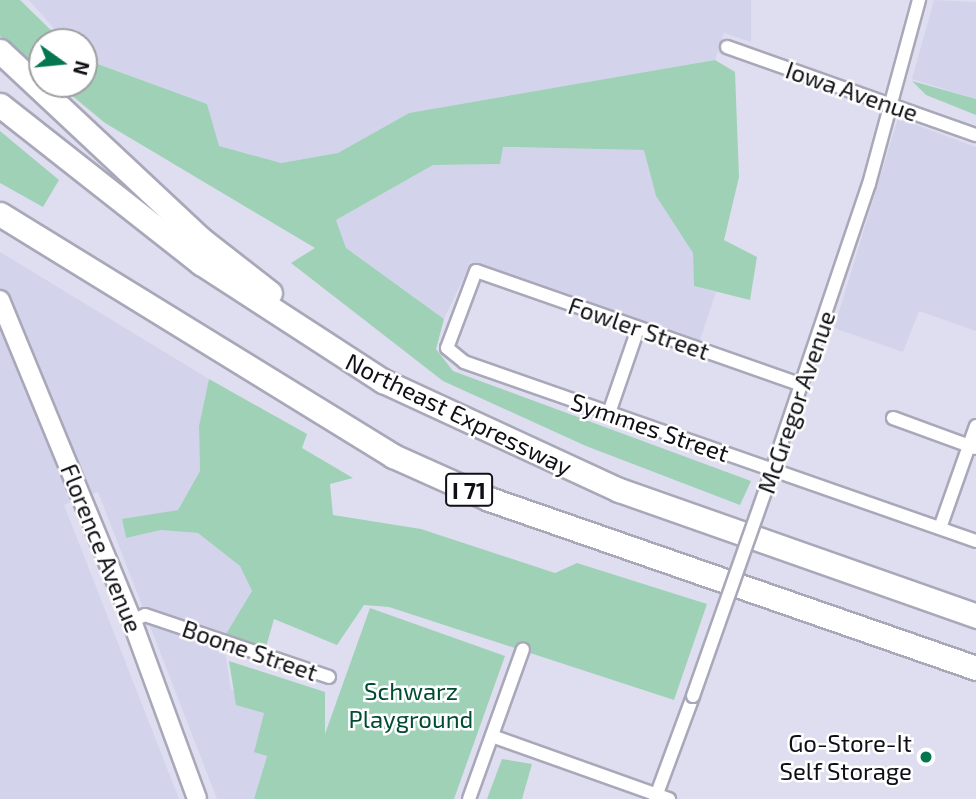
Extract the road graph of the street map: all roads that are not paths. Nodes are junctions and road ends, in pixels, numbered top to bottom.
1 (919, 0) edge
2 (727, 47) dead end
3 (0, 51) edge
4 (889, 103) junction
5 (0, 105) edge
6 (976, 135) edge
7 (3, 216) edge
8 (0, 300) edge
9 (638, 329) junction
10 (447, 348) joint
11 (383, 381) junction
12 (802, 385) junction
13 (610, 412) junction
14 (893, 418) dead end
15 (976, 426) edge
16 (973, 447) edge
17 (773, 470) junction
18 (940, 527) junction
19 (976, 541) edge
20 (976, 616) edge
21 (132, 621) junction
22 (523, 649) dead end
23 (976, 668) edge
24 (329, 677) dead end
25 (492, 736) junction
26 (660, 798) edge
27 (197, 799) edge
28 (469, 799) edge

1 - 4 street, McGregor Avenue
2 - 4 street, Iowa Avenue
3 - 11 highway
4 - 6 street, Iowa Avenue
4 - 12 street, McGregor Avenue
5 - 11 highway, Northeast Expressway / I 71
7 - 23 highway, I 71
8 - 21 street, Florence Avenue
9 - 10 street, Fowler Street
9 - 12 street, Fowler Street
9 - 13 street
10 - 13 street, Symmes Street
11 - 20 highway, Northeast Expressway / I 71
12 - 17 street, McGregor Avenue
13 - 17 street, Symmes Street
14 - 16 street
15 - 16 street
16 - 18 street
17 - 18 street, Symmes Street
17 - 26 street, McGregor Avenue, bridge
18 - 19 street, Symmes Street
21 - 24 street, Boone Street
21 - 27 street, Florence Avenue
22 - 25 street
25 - 26 street
25 - 28 street

